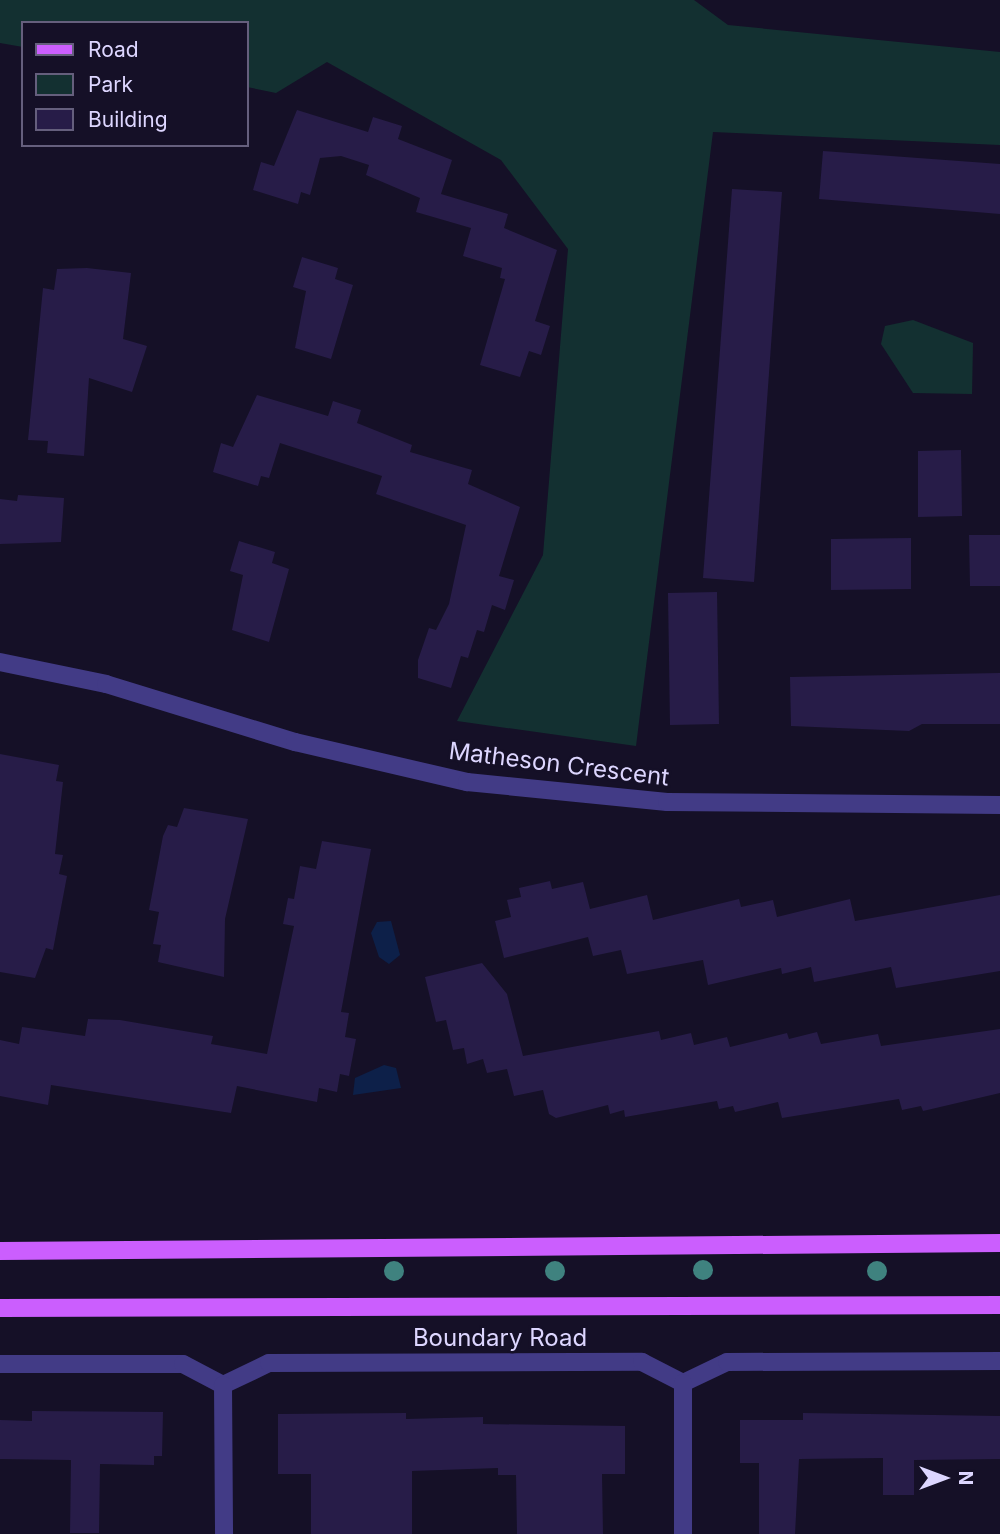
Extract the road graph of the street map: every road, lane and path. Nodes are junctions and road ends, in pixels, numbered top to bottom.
1 (0, 662) edge
2 (1000, 805) edge
3 (1000, 1243) edge
4 (0, 1251) edge
5 (1000, 1304) edge
6 (0, 1308) edge
7 (1000, 1361) edge
8 (0, 1364) edge
9 (683, 1383) junction
10 (223, 1385) junction
11 (224, 1534) edge
12 (683, 1534) edge

1 - 2 street, Matheson Crescent
3 - 4 main road
5 - 6 main road, Boundary Road
7 - 9 street
8 - 10 street
9 - 10 street, Boundary Road
9 - 12 street
10 - 11 street

